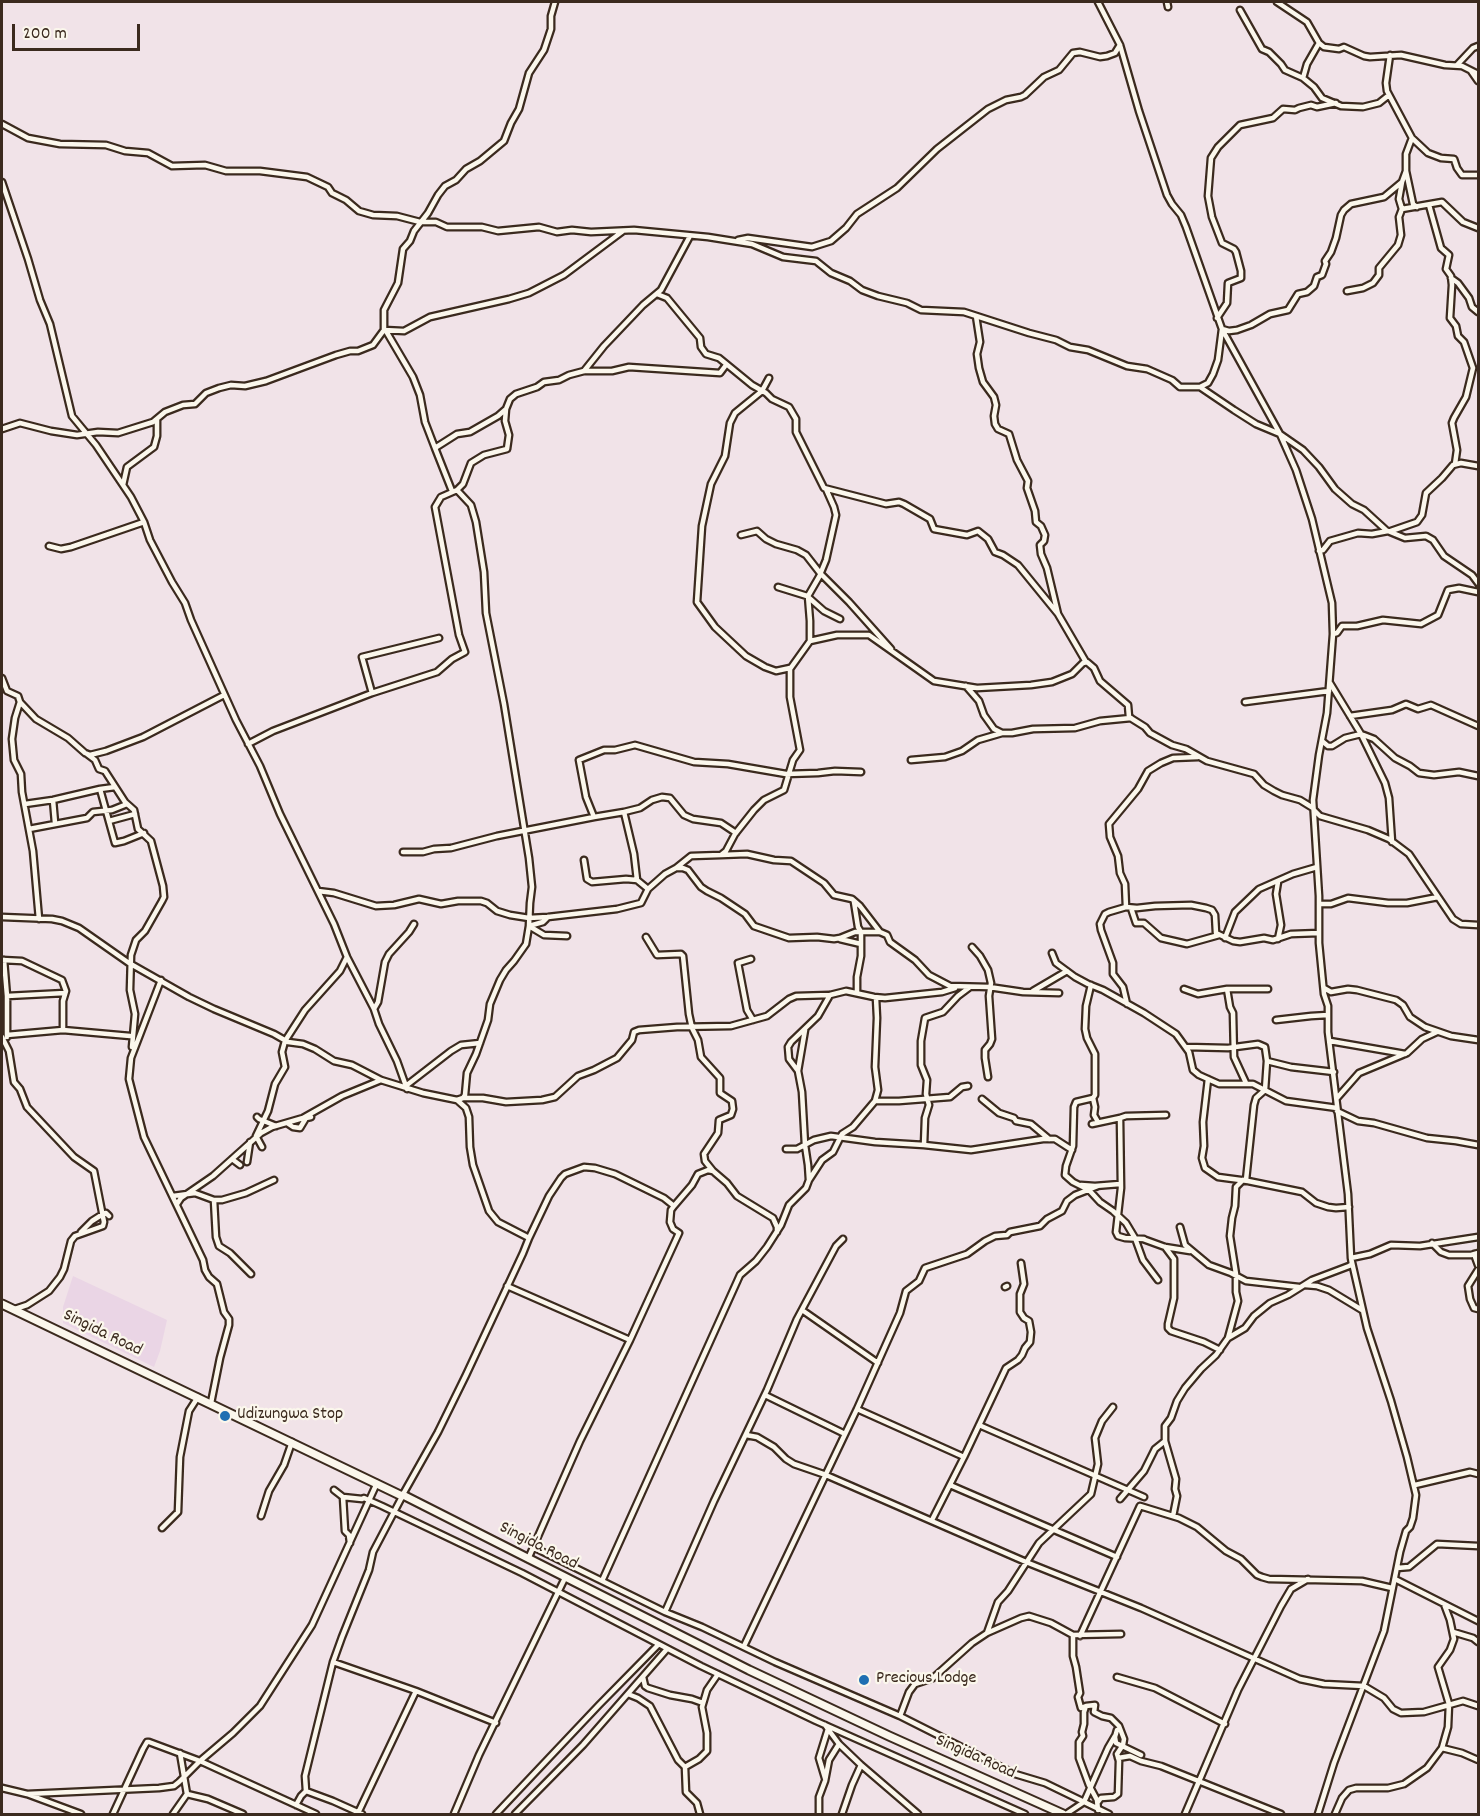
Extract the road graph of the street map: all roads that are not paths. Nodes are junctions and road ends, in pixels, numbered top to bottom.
1 (555, 2) edge
2 (1098, 2) edge
3 (1277, 2) edge
4 (1240, 10) dead end
5 (1319, 43) junction
6 (1120, 45) junction
7 (1479, 46) edge
8 (1390, 55) junction
9 (1457, 65) junction
10 (1471, 71) junction
11 (1479, 74) edge
12 (1303, 78) junction
13 (1479, 81) edge
14 (1389, 95) junction
15 (1336, 103) junction
16 (2, 124) edge
17 (1412, 138) junction
18 (1406, 171) junction
19 (1479, 175) edge
20 (2, 182) edge
21 (1402, 182) junction
22 (1429, 205) junction
23 (1417, 207) junction
24 (1402, 209) junction
25 (420, 222) junction
26 (1479, 228) edge
27 (624, 230) junction
28 (690, 236) junction
29 (734, 241) junction
30 (1451, 278) junction
31 (1347, 291) dead end
32 (657, 294) junction
33 (1479, 312) edge
34 (976, 316) junction
35 (1217, 318) junction
36 (1222, 329) junction
37 (385, 331) junction
38 (726, 365) junction
39 (584, 371) junction
40 (769, 378) dead end
41 (1200, 387) junction
42 (762, 391) junction
43 (506, 409) junction
44 (157, 420) junction
45 (2, 429) edge
46 (86, 434) junction
47 (1280, 434) junction
48 (435, 448) junction
49 (1455, 464) junction
50 (1479, 466) edge
51 (123, 485) junction
52 (826, 489) junction
53 (455, 491) junction
54 (144, 522) junction
55 (1389, 531) junction
56 (741, 535) dead end
57 (50, 546) dead end
58 (1320, 551) junction
59 (820, 573) junction
60 (1479, 583) edge
61 (778, 587) dead end
62 (1479, 592) edge
63 (808, 596) junction
64 (1058, 614) junction
65 (840, 618) dead end
66 (1333, 634) junction
67 (439, 638) dead end
68 (810, 641) junction
69 (892, 651) junction
70 (1086, 662) junction
71 (790, 668) junction
72 (2, 678) edge
73 (1330, 683) junction
74 (965, 685) junction
75 (1329, 691) junction
76 (372, 693) junction
77 (224, 695) junction
78 (20, 702) junction
79 (1245, 702) dead end
80 (1350, 716) junction
81 (1131, 718) junction
82 (1479, 726) edge
83 (1002, 733) junction
84 (1361, 734) junction
85 (1322, 741) junction
86 (248, 744) junction
87 (87, 754) junction
88 (1198, 757) junction
89 (911, 760) dead end
90 (861, 772) dead end
91 (788, 774) junction
92 (1479, 776) edge
93 (115, 787) junction
94 (100, 789) junction
95 (53, 800) junction
96 (25, 804) junction
97 (127, 804) junction
98 (118, 808) junction
99 (1314, 808) junction
100 (107, 811) junction
101 (624, 812) junction
102 (135, 814) junction
103 (594, 817) junction
104 (121, 819) junction
105 (109, 822) junction
106 (55, 824) junction
107 (29, 829) junction
108 (524, 831) junction
109 (144, 833) junction
110 (736, 833) junction
111 (1392, 842) junction
112 (403, 852) dead end
113 (722, 855) junction
114 (584, 860) dead end
115 (1317, 867) junction
116 (676, 868) junction
117 (637, 880) junction
118 (1278, 882) junction
119 (648, 889) junction
120 (318, 891) junction
121 (1438, 897) junction
122 (854, 900) junction
123 (1319, 904) junction
124 (1129, 908) junction
125 (2, 916) edge
126 (548, 917) junction
127 (529, 918) junction
128 (39, 919) junction
129 (414, 924) dead end
130 (1479, 925) edge
131 (529, 926) junction
132 (861, 932) junction
133 (880, 932) junction
134 (1319, 933) junction
135 (1219, 935) junction
136 (567, 936) dead end
137 (646, 937) dead end
138 (837, 938) junction
139 (1226, 938) junction
140 (1278, 939) junction
141 (861, 944) junction
142 (972, 947) dead end
143 (1052, 952) dead end
144 (347, 957) junction
145 (751, 959) dead end
146 (2, 960) edge
147 (129, 963) junction
148 (1066, 971) junction
149 (161, 980) junction
150 (1091, 985) junction
151 (955, 987) junction
152 (970, 987) junction
153 (991, 988) junction
154 (1324, 988) junction
155 (1184, 989) dead end
156 (1227, 989) junction
157 (1268, 989) dead end
158 (1031, 992) junction
159 (65, 993) junction
160 (857, 993) junction
161 (1059, 993) dead end
162 (830, 995) junction
163 (7, 996) junction
164 (876, 998) junction
165 (1127, 1004) junction
166 (374, 1008) junction
167 (1328, 1015) junction
168 (753, 1020) junction
169 (1276, 1020) dead end
170 (692, 1028) junction
171 (63, 1030) junction
172 (805, 1030) junction
173 (1437, 1032) junction
174 (4, 1036) edge
175 (130, 1036) dead end
176 (1479, 1040) edge
177 (285, 1041) junction
178 (1330, 1041) junction
179 (480, 1044) junction
180 (1186, 1047) junction
181 (1234, 1047) junction
182 (1405, 1054) junction
183 (131, 1058) junction
184 (1268, 1061) junction
185 (798, 1071) junction
186 (1334, 1072) junction
187 (988, 1077) dead end
188 (1208, 1079) junction
189 (381, 1080) junction
190 (1246, 1083) junction
191 (968, 1086) dead end
192 (407, 1087) junction
193 (1265, 1090) junction
194 (463, 1098) junction
195 (1093, 1098) junction
196 (1337, 1098) junction
197 (927, 1099) junction
198 (982, 1099) dead end
199 (457, 1100) junction
200 (874, 1101) junction
201 (1337, 1109) junction
202 (1166, 1115) dead end
203 (257, 1117) dead end
204 (310, 1117) junction
205 (1120, 1118) junction
206 (264, 1120) junction
207 (316, 1122) dead end
208 (288, 1124) junction
209 (276, 1126) junction
210 (287, 1133) dead end
211 (256, 1136) junction
212 (841, 1137) junction
213 (1050, 1139) junction
214 (250, 1142) junction
215 (805, 1145) junction
216 (924, 1145) junction
217 (1479, 1146) edge
218 (262, 1147) dead end
219 (786, 1149) dead end
220 (1072, 1150) junction
221 (231, 1159) junction
222 (247, 1162) dead end
223 (240, 1165) dead end
224 (713, 1171) junction
225 (274, 1180) dead end
226 (808, 1180) junction
227 (1244, 1180) junction
228 (1079, 1185) junction
229 (1120, 1185) junction
230 (1098, 1186) junction
231 (1089, 1190) junction
232 (173, 1196) junction
233 (185, 1196) junction
234 (214, 1200) junction
235 (177, 1204) junction
236 (674, 1206) junction
237 (1349, 1207) junction
238 (103, 1215) junction
239 (785, 1215) junction
240 (1118, 1215) junction
241 (109, 1216) dead end
242 (773, 1218) junction
243 (1180, 1227) dead end
244 (777, 1232) junction
245 (79, 1234) junction
246 (1134, 1236) junction
247 (1479, 1237) edge
248 (529, 1238) junction
249 (843, 1239) dead end
250 (1432, 1243) junction
251 (1165, 1247) junction
252 (1193, 1252) junction
253 (1476, 1254) edge
254 (1351, 1258) junction
255 (1021, 1263) dead end
256 (1479, 1265) edge
257 (1479, 1270) edge
258 (251, 1274) dead end
259 (1236, 1276) junction
260 (1158, 1280) dead end
261 (507, 1286) junction
262 (1301, 1286) junction
263 (2, 1304) edge
264 (1479, 1309) edge
265 (13, 1310) junction
266 (802, 1310) junction
267 (1362, 1310) junction
268 (1228, 1338) junction
269 (630, 1340) junction
270 (1220, 1350) junction
271 (878, 1363) junction
272 (765, 1395) junction
273 (198, 1397) junction
274 (211, 1403) junction
275 (1113, 1407) dead end
276 (857, 1409) junction
277 (979, 1425) junction
278 (845, 1434) junction
279 (746, 1435) junction
280 (1165, 1441) junction
281 (292, 1442) junction
282 (964, 1456) junction
283 (1479, 1474) edge
284 (826, 1475) junction
285 (1095, 1475) junction
286 (377, 1483) junction
287 (950, 1485) junction
288 (1414, 1485) junction
289 (334, 1490) dead end
290 (1128, 1490) junction
291 (403, 1495) junction
292 (344, 1497) junction
293 (1144, 1497) dead end
294 (1120, 1499) dead end
295 (369, 1500) junction
296 (395, 1512) junction
297 (261, 1516) dead end
298 (1173, 1516) junction
299 (932, 1520) junction
300 (162, 1528) dead end
301 (1053, 1530) junction
302 (350, 1543) junction
303 (1479, 1546) edge
304 (533, 1547) junction
305 (1117, 1557) junction
306 (528, 1559) junction
307 (1026, 1562) junction
308 (1397, 1568) junction
309 (565, 1578) junction
310 (1308, 1579) junction
311 (1395, 1579) junction
312 (602, 1581) junction
313 (1392, 1588) junction
314 (558, 1592) junction
315 (1100, 1593) junction
316 (1444, 1604) junction
317 (665, 1612) junction
318 (1479, 1621) edge
319 (1453, 1632) junction
320 (987, 1633) junction
321 (1121, 1634) dead end
322 (1073, 1635) junction
323 (1080, 1636) junction
324 (1479, 1642) edge
325 (658, 1645) junction
326 (744, 1646) junction
327 (667, 1649) junction
328 (1254, 1659) junction
329 (333, 1662) junction
330 (718, 1674) junction
331 (643, 1677) junction
332 (1117, 1677) dead end
333 (1364, 1686) junction
334 (416, 1691) junction
335 (628, 1694) junction
336 (703, 1702) junction
337 (1449, 1704) junction
338 (1479, 1704) edge
339 (1086, 1706) junction
340 (900, 1716) junction
341 (496, 1723) junction
342 (824, 1724) junction
343 (1225, 1724) junction
344 (828, 1729) junction
345 (839, 1744) junction
346 (1122, 1746) junction
347 (1442, 1749) junction
348 (180, 1754) junction
349 (1141, 1755) dead end
350 (1118, 1758) junction
351 (200, 1761) junction
352 (1479, 1761) edge
353 (861, 1766) junction
354 (685, 1767) junction
355 (183, 1777) junction
356 (825, 1779) junction
357 (1200, 1781) junction
358 (2, 1788) edge
359 (1091, 1789) junction
360 (124, 1790) junction
361 (306, 1791) junction
362 (27, 1794) junction
363 (187, 1794) junction
364 (1084, 1802) junction
365 (1098, 1802) junction
366 (296, 1805) junction
367 (64, 1807) junction
368 (227, 1807) junction
369 (1098, 1810) junction
370 (360, 1814) edge
371 (61, 1815) edge
372 (81, 1815) edge
373 (112, 1815) edge
374 (173, 1815) edge
375 (224, 1815) edge
376 (243, 1815) edge
377 (316, 1815) edge
378 (454, 1815) edge
379 (496, 1815) edge
380 (515, 1815) edge
381 (700, 1815) edge
382 (819, 1815) edge
383 (842, 1815) edge
384 (918, 1815) edge
385 (1025, 1815) edge
386 (1064, 1815) edge
387 (1109, 1815) edge
388 (1185, 1815) edge
389 (1281, 1815) edge
390 (1318, 1815) edge
391 (1335, 1815) edge

1 - 25 street
2 - 6 street
3 - 5 street
4 - 12 street
5 - 8 street
5 - 12 street
6 - 29 street
6 - 35 street
7 - 9 street
8 - 9 street
8 - 14 street
9 - 10 street
10 - 11 street
10 - 13 street
12 - 15 street
14 - 15 street
14 - 17 street
15 - 35 street
16 - 25 street
17 - 18 street
17 - 19 street
18 - 21 street
18 - 23 street
20 - 46 street
21 - 24 street
21 - 36 street
22 - 23 street
22 - 26 street
22 - 30 street
23 - 24 street
24 - 31 street
25 - 27 street
25 - 37 street
27 - 28 street
27 - 37 street
28 - 29 street
28 - 32 street
29 - 34 street
30 - 33 street
30 - 49 street
32 - 38 street
32 - 39 street
34 - 41 street
34 - 64 street
35 - 36 street
36 - 41 street
36 - 47 street
37 - 44 street
37 - 48 street
38 - 39 street
38 - 42 street
39 - 43 street
40 - 42 street
41 - 47 street
42 - 52 street
42 - 71 street
43 - 48 street
43 - 53 street
44 - 46 street
44 - 51 street
45 - 46 street
46 - 51 street
47 - 55 street
47 - 58 street
48 - 53 street
49 - 50 street
49 - 55 street
51 - 54 street
52 - 59 street
52 - 64 street
53 - 76 street
53 - 108 street
54 - 57 street
54 - 77 street
55 - 58 street
55 - 60 street
56 - 59 street
58 - 66 street
59 - 63 street
59 - 69 street
61 - 63 street
62 - 66 street
63 - 65 street
63 - 68 street
64 - 70 street
66 - 73 street
67 - 76 street
68 - 69 street
68 - 71 street
69 - 74 street
70 - 74 street
70 - 81 street
71 - 91 street
72 - 78 street
73 - 75 street
73 - 80 street
74 - 83 street
75 - 79 street
75 - 85 street
76 - 86 street
77 - 86 street
77 - 87 street
78 - 87 street
78 - 96 street
80 - 82 street
80 - 84 street
81 - 83 street
81 - 88 street
83 - 89 street
84 - 85 street
84 - 92 street
84 - 111 street
85 - 99 street
86 - 120 street
87 - 93 street
88 - 99 street
88 - 124 street
90 - 91 street
91 - 103 street
91 - 110 street
93 - 94 street
93 - 97 street
94 - 95 street
94 - 100 street
95 - 96 street
95 - 106 street
96 - 107 street
97 - 98 street
97 - 102 street
98 - 100 street
98 - 104 street
99 - 111 street
99 - 115 street
100 - 105 street
100 - 106 street
101 - 103 street
101 - 110 street
101 - 117 street
102 - 104 street
102 - 109 street
103 - 108 street
104 - 105 street
105 - 109 street
106 - 107 street
107 - 128 street
108 - 112 street
108 - 127 street
109 - 147 street
110 - 113 street
111 - 121 street
113 - 116 street
113 - 122 street
114 - 117 street
115 - 118 street
115 - 123 street
116 - 119 street
116 - 138 street
117 - 119 street
118 - 139 street
118 - 140 street
119 - 126 street
120 - 127 street
120 - 144 street
121 - 123 street
121 - 130 street
122 - 132 street
122 - 133 street
123 - 134 street
124 - 135 street
124 - 135 street
124 - 165 street
125 - 128 street
126 - 127 street
126 - 131 street
127 - 131 street
128 - 147 street
129 - 166 street
131 - 136 street
131 - 179 street
132 - 133 street
132 - 138 street
132 - 141 street
133 - 151 street
134 - 140 street
134 - 154 street
135 - 139 street
137 - 170 street
138 - 141 street
139 - 140 street
141 - 160 street
142 - 153 street
143 - 148 street
144 - 166 street
144 - 177 street
145 - 168 street
146 - 159 street
146 - 163 street
147 - 149 street
147 - 183 street
148 - 150 street
148 - 158 street
149 - 177 street
149 - 183 street
150 - 165 street
150 - 195 street
151 - 152 street
151 - 164 street
152 - 153 street
152 - 197 street
153 - 158 street
153 - 187 street
154 - 167 street
154 - 173 street
155 - 156 street
156 - 157 street
156 - 181 street
158 - 161 street
159 - 163 street
159 - 171 street
160 - 162 street
160 - 164 street
162 - 168 street
162 - 172 street
163 - 174 street
164 - 200 street
165 - 180 street
166 - 192 street
167 - 169 street
167 - 178 street
168 - 170 street
170 - 194 street
170 - 224 street
171 - 174 street
171 - 175 street
172 - 185 street
172 - 185 street
173 - 176 street
173 - 182 street
174 - 238 street
177 - 189 street
177 - 206 street
178 - 182 street
178 - 186 street
179 - 192 street
179 - 194 street
180 - 181 street
180 - 188 street
181 - 184 street
181 - 190 street
182 - 196 street
183 - 232 street
184 - 186 street
184 - 193 street
185 - 215 street
186 - 196 street
188 - 190 street
188 - 227 street
189 - 192 street
189 - 204 street
190 - 193 street
191 - 197 street
192 - 199 street
193 - 201 street
193 - 227 street
194 - 199 street
195 - 205 street
195 - 220 street
196 - 201 street
197 - 200 street
197 - 216 street
198 - 213 street
199 - 248 street
200 - 212 street
201 - 217 street
201 - 237 street
202 - 205 street
203 - 206 street
204 - 207 street
204 - 208 street
205 - 229 street
206 - 209 street
206 - 211 street
208 - 209 street
208 - 210 street
209 - 211 street
211 - 214 street
211 - 218 street
212 - 215 street
212 - 216 street
212 - 226 street
213 - 216 street
213 - 220 street
214 - 221 street
214 - 222 street
215 - 219 street
215 - 226 street
220 - 228 street
221 - 223 street
221 - 233 street
224 - 236 street
224 - 242 street
225 - 234 street
226 - 239 street
227 - 237 street
227 - 259 street
228 - 230 street
228 - 231 street
229 - 230 street
229 - 240 street
230 - 231 street
231 - 240 street
231 - 271 street
232 - 233 street
232 - 235 street
233 - 234 street
233 - 235 street
234 - 258 street
235 - 274 street
236 - 248 street
236 - 269 street
237 - 254 street
238 - 241 street
238 - 245 street
238 - 245 street
239 - 242 street
239 - 244 street
240 - 246 street
240 - 246 street
242 - 244 street
243 - 252 street
244 - 312 street
245 - 265 street
246 - 251 street
246 - 260 street
247 - 250 street
248 - 261 street
249 - 266 street
250 - 253 street
250 - 254 street
251 - 252 street
251 - 270 street
252 - 259 street
253 - 256 street
254 - 262 street
254 - 267 street
255 - 277 street
257 - 264 street
259 - 262 street
259 - 268 street
261 - 269 street
261 - 291 street
262 - 267 street
262 - 268 street
263 - 265 highway, Singida Road
265 - 273 highway, Singida Road
266 - 271 street
266 - 272 street
267 - 288 street
268 - 270 street
269 - 304 street
270 - 280 street
271 - 276 street
272 - 278 street
272 - 279 street
273 - 274 highway, Singida Road
273 - 300 street
274 - 281 highway, Singida Road
275 - 285 street
276 - 278 street
276 - 282 street
277 - 282 street
277 - 285 street
278 - 284 street
279 - 284 street
279 - 317 street
280 - 290 street
280 - 298 street
281 - 286 highway, Singida Road
281 - 297 street
282 - 287 street
283 - 288 street
284 - 299 street
284 - 326 street
285 - 290 street
285 - 301 street
286 - 291 highway, Singida Road
286 - 295 street
287 - 299 street
287 - 301 street
288 - 308 street
289 - 292 street
290 - 293 street
290 - 294 street
291 - 296 street
291 - 306 highway, Singida Road
292 - 295 street
292 - 302 street
295 - 296 street
295 - 302 street
296 - 314 street
296 - 329 street
298 - 305 street
298 - 310 street
299 - 307 street
301 - 305 street
301 - 307 street
302 - 351 street
303 - 308 street
304 - 306 street
304 - 312 street
305 - 315 street
306 - 309 highway, Singida Road
307 - 315 street
307 - 320 street
308 - 311 street
309 - 314 street
309 - 386 highway, Singida Road
310 - 313 street
310 - 328 street
311 - 313 street
311 - 316 street
312 - 317 street
313 - 333 street
314 - 325 street
314 - 341 street
315 - 323 street
315 - 328 street
316 - 318 street
316 - 319 street
317 - 326 street
319 - 324 street
319 - 337 street
320 - 322 street
320 - 340 street
321 - 323 street
322 - 323 street
322 - 339 street
325 - 327 street
325 - 379 street
326 - 340 street
327 - 330 street
327 - 331 street
328 - 333 street
328 - 343 street
329 - 334 street
329 - 361 street
330 - 336 street
330 - 342 street
331 - 335 street
331 - 336 street
332 - 343 street
333 - 337 street
333 - 390 street
334 - 341 street
334 - 370 street
335 - 354 street
335 - 380 street
336 - 354 street
337 - 338 street
337 - 347 street
339 - 346 street
339 - 359 street
340 - 364 street
341 - 378 street
342 - 344 street
342 - 385 street
343 - 357 street
344 - 345 street
344 - 356 street
345 - 353 street
345 - 356 street
346 - 349 street
346 - 350 street
346 - 359 street
347 - 352 street
347 - 391 street
348 - 351 street
348 - 355 street
348 - 360 street
350 - 357 street
350 - 365 street
351 - 355 street
351 - 366 street
353 - 383 street
353 - 384 street
354 - 381 street
355 - 360 street
355 - 363 street
356 - 382 street
357 - 388 street
357 - 389 street
358 - 362 street
359 - 364 street
359 - 365 street
360 - 362 street
360 - 373 street
361 - 366 street
361 - 370 street
362 - 367 street
363 - 368 street
363 - 374 street
364 - 369 street
364 - 386 street
365 - 369 street
366 - 377 street
367 - 371 street
367 - 372 street
368 - 375 street
368 - 376 street
369 - 387 street

